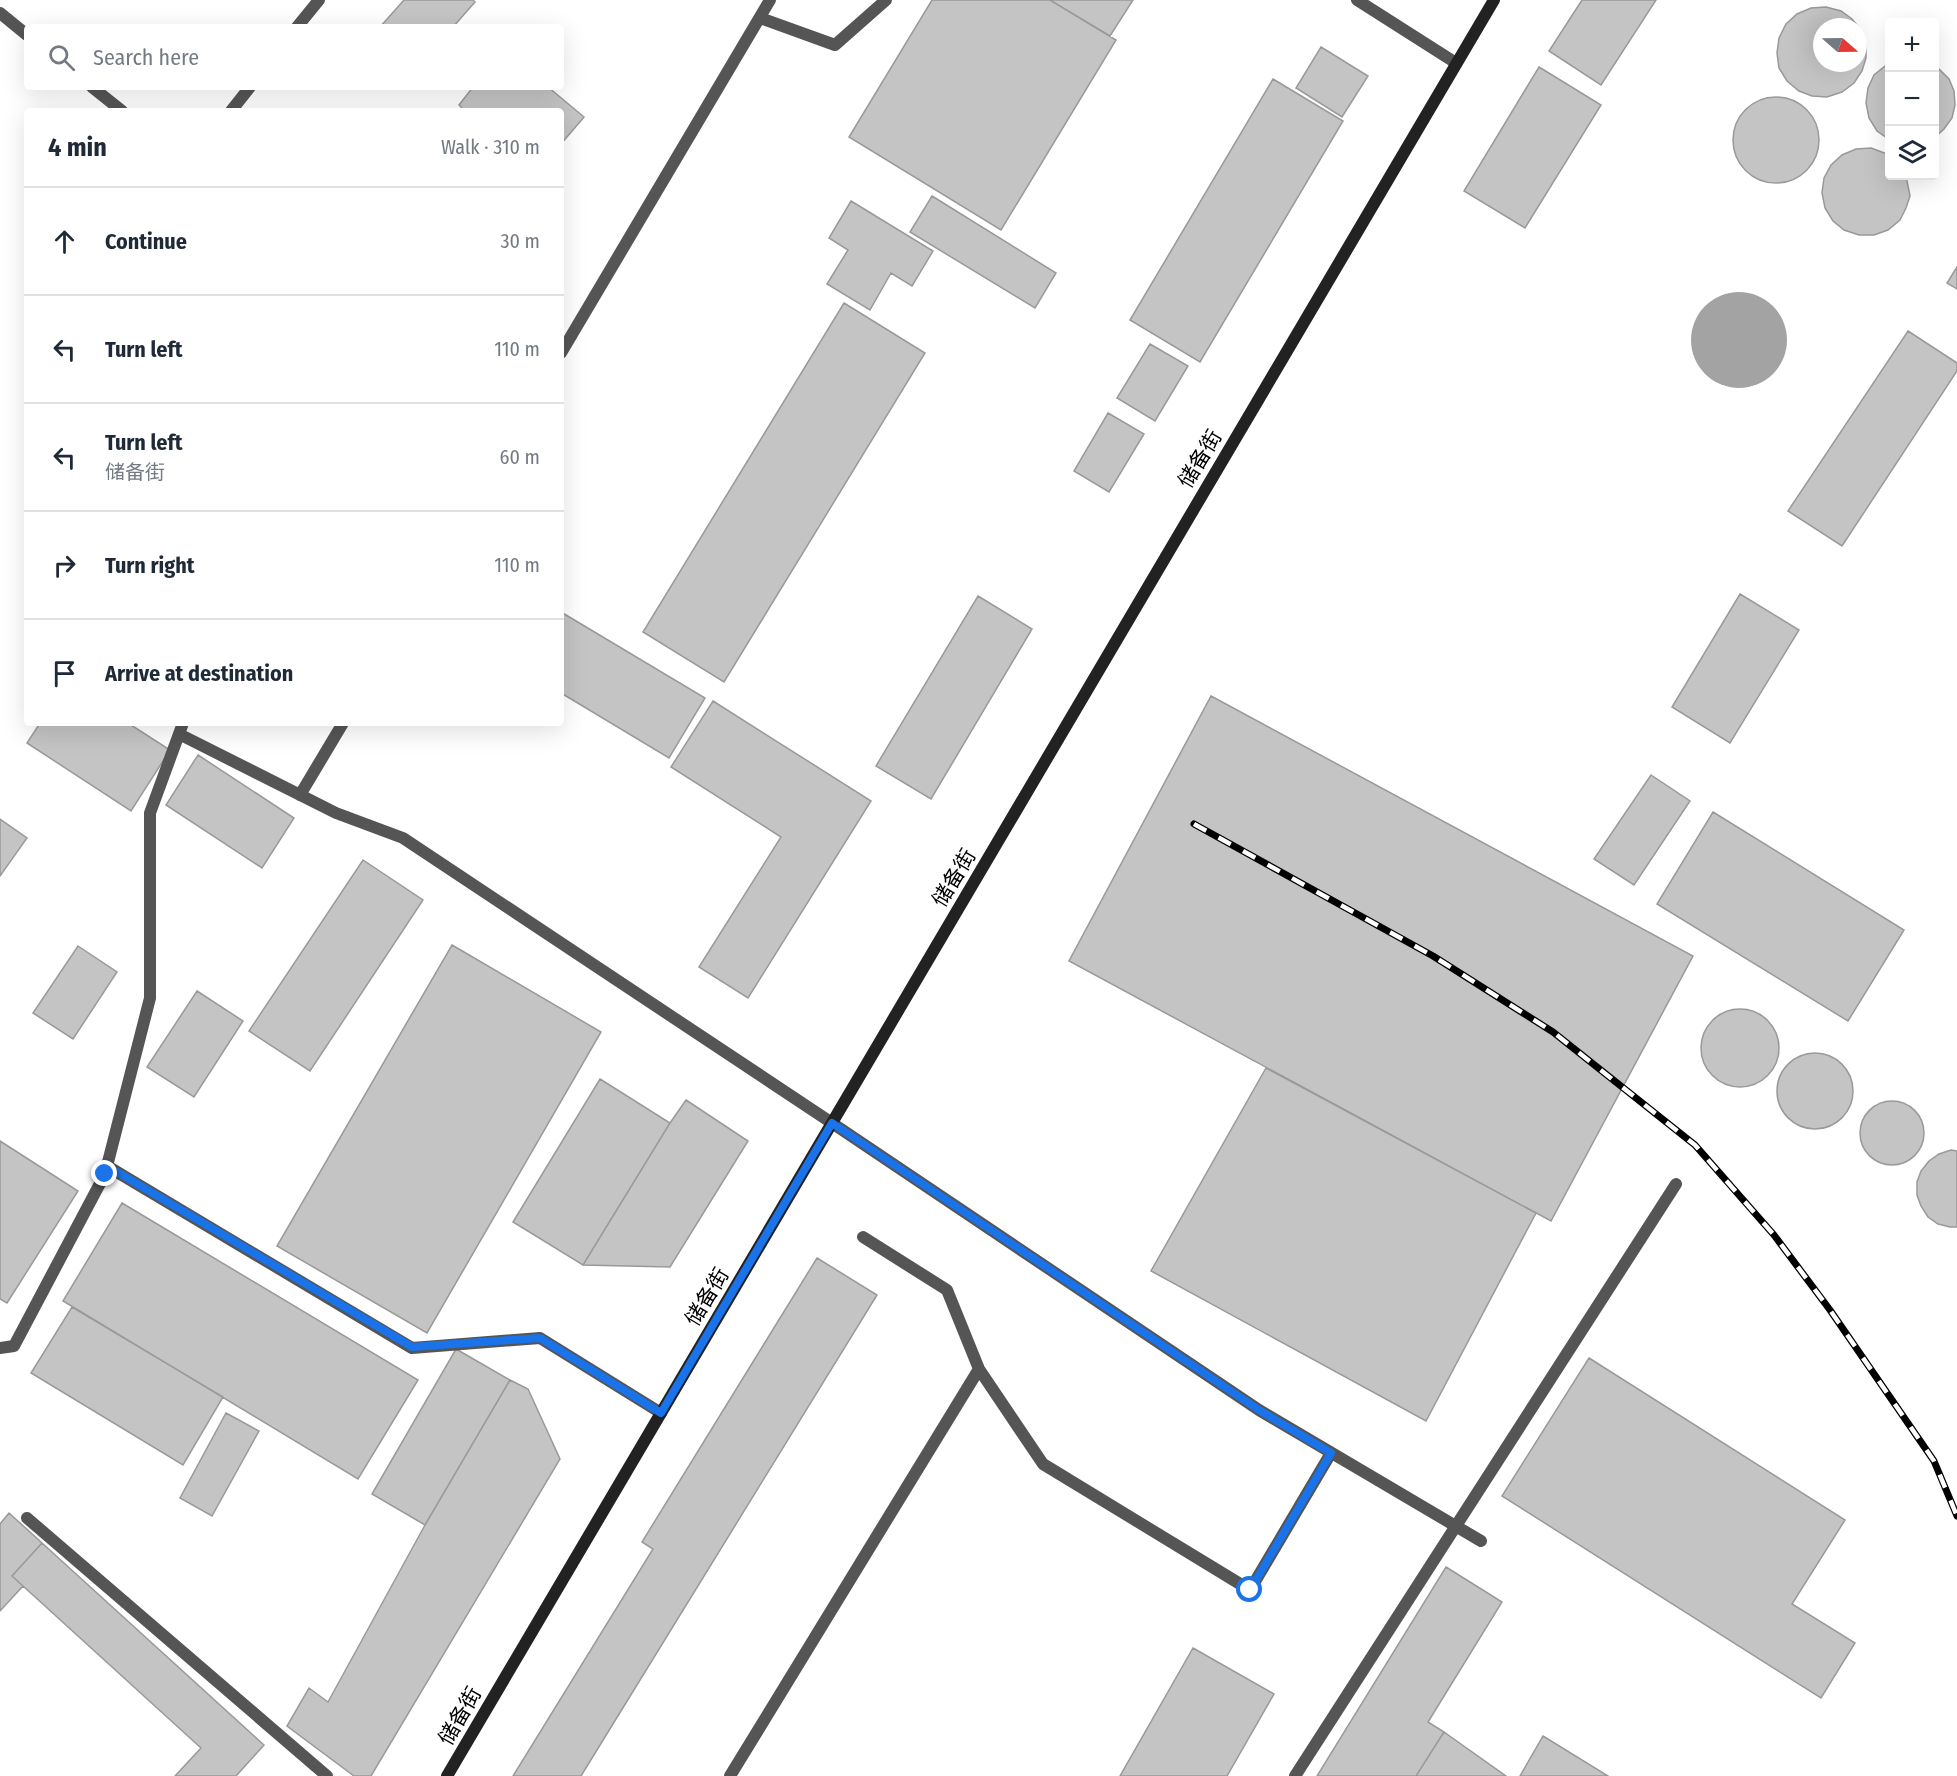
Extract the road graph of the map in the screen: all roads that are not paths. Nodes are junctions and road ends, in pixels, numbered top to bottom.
1 (319, 0) edge
2 (770, 0) edge
3 (886, 0) edge
4 (1357, 0) edge
5 (1494, 0) edge
6 (0, 13) edge
7 (759, 18) junction
8 (299, 24) edge
9 (24, 33) edge
10 (1456, 63) junction
11 (96, 90) edge
12 (248, 90) edge
13 (118, 108) edge
14 (233, 108) edge
15 (564, 348) edge
16 (341, 726) edge
17 (181, 728) edge
18 (300, 795) junction
19 (832, 1123) junction
20 (107, 1166) junction
21 (1676, 1184) dead end
22 (862, 1237) dead end
23 (0, 1348) edge
24 (979, 1369) junction
25 (661, 1413) junction
26 (1331, 1453) junction
27 (27, 1518) dead end
28 (1456, 1526) junction
29 (1481, 1541) dead end
30 (327, 1776) edge
31 (447, 1776) edge
32 (730, 1776) edge
33 (1295, 1776) edge

1 - 8 lane
2 - 7 lane
3 - 7 lane
4 - 10 lane
5 - 10 street, 储备街
6 - 9 lane
7 - 15 lane
10 - 19 street, 储备街
11 - 13 lane
12 - 14 lane
16 - 18 lane
17 - 18 lane
17 - 20 lane
18 - 19 lane
19 - 25 street, 储备街
19 - 26 lane
20 - 23 lane
20 - 25 lane
21 - 28 lane
22 - 24 lane
24 - 26 lane
24 - 32 lane
25 - 31 street, 储备街
26 - 28 lane
27 - 30 lane
28 - 29 lane
28 - 33 lane

